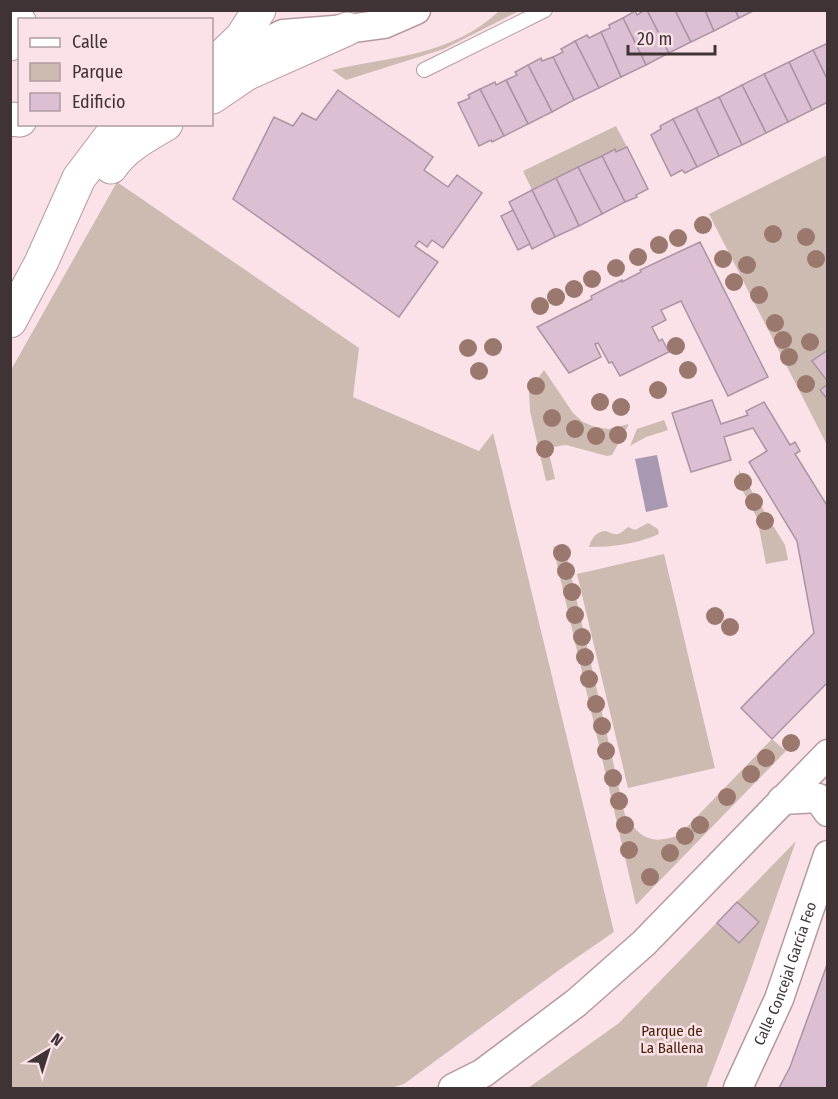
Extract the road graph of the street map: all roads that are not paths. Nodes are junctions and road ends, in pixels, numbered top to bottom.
1 (259, 10) edge
2 (416, 10) edge
3 (545, 10) edge
4 (18, 26) edge
5 (347, 29) junction
6 (10, 44) edge
7 (213, 66) edge
8 (213, 67) edge
9 (424, 70) dead end
10 (213, 96) edge
11 (122, 126) edge
12 (163, 126) edge
13 (41, 263) junction
14 (10, 321) edge
15 (828, 754) edge
16 (782, 800) junction
17 (828, 812) edge
18 (828, 855) edge
19 (453, 1089) edge
20 (738, 1089) edge

1 - 7 main road
2 - 5 street
3 - 9 lane
4 - 6 main road
5 - 8 street
5 - 10 main road
11 - 13 main road
12 - 13 main road
13 - 14 main road
15 - 16 street
16 - 17 street
16 - 19 street
18 - 20 street, Calle Concejal García Feo

